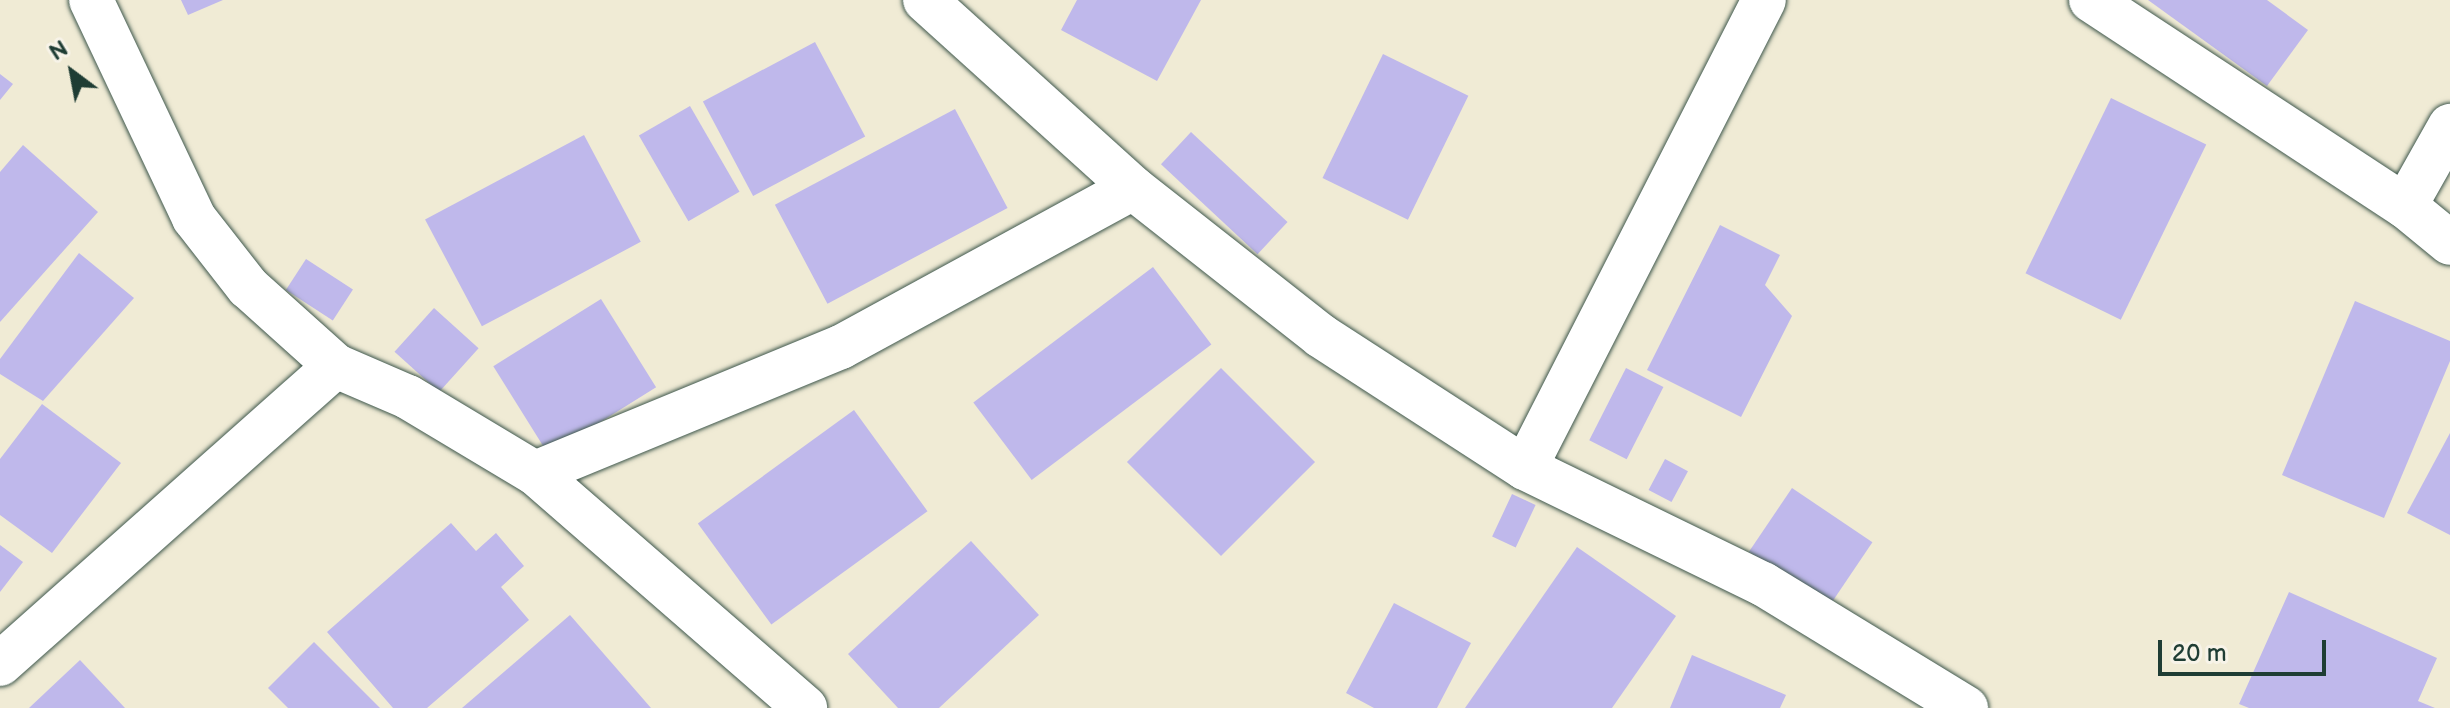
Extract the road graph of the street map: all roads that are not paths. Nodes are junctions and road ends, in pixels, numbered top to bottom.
1 (91, 0) edge
2 (925, 0) edge
3 (1764, 0) edge
4 (2091, 0) edge
5 (2450, 126) edge
6 (1133, 188) junction
7 (2405, 206) junction
8 (2450, 243) edge
9 (336, 366) junction
10 (1525, 468) junction
11 (535, 473) junction
12 (0, 664) edge
13 (1962, 706) edge
14 (805, 708) edge

1 - 9 street
2 - 6 street
3 - 10 street
4 - 7 street
5 - 7 street
6 - 10 street
6 - 11 street
7 - 8 street
9 - 11 street
9 - 12 street
10 - 13 street
11 - 14 street

